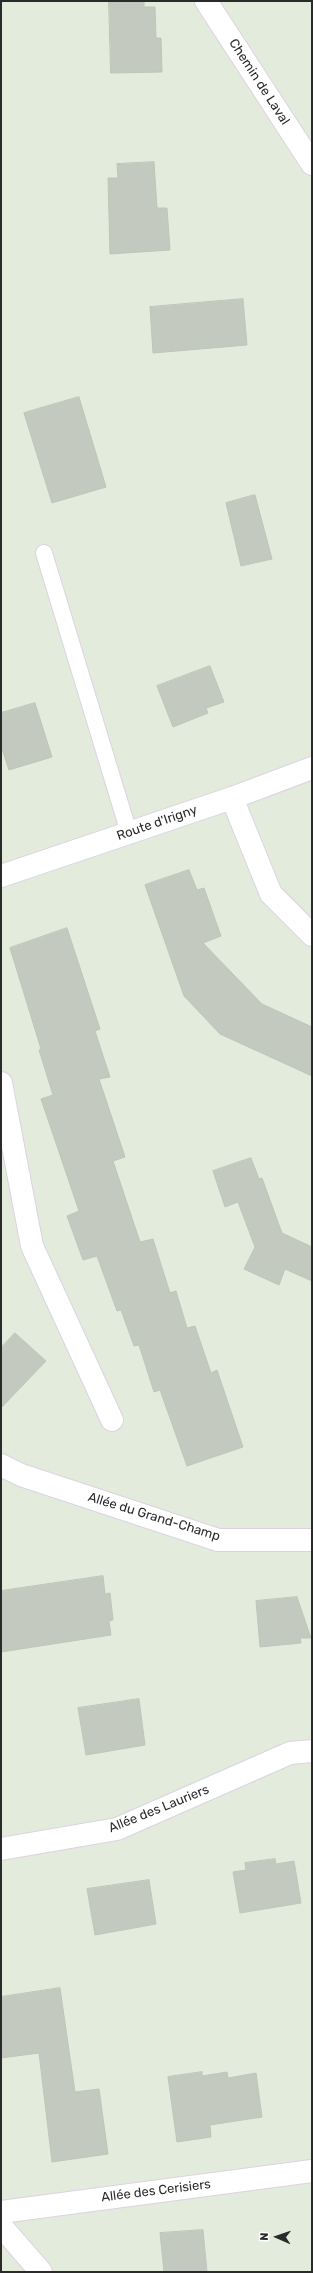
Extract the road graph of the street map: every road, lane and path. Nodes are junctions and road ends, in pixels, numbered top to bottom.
1 (206, 1) edge
2 (312, 164) edge
3 (44, 553) dead end
4 (312, 768) edge
5 (232, 798) junction
6 (130, 832) junction
7 (1, 876) edge
8 (312, 935) edge
9 (1, 1083) edge
10 (112, 1420) dead end
11 (1, 1465) edge
12 (312, 1540) edge
13 (312, 1751) edge
14 (1, 1849) edge
15 (312, 2171) edge
16 (1, 2212) edge
17 (1, 2226) edge
18 (41, 2272) edge

1 - 2 street, Chemin de Laval
3 - 6 lane
4 - 5 street, Route d'Irigny
5 - 6 street, Route d'Irigny
5 - 8 street
6 - 7 street, Route d'Irigny
9 - 10 street
11 - 12 street, Allée du Grand-Champ
13 - 14 street, Allée des Lauriers
15 - 16 street, Allée des Cerisiers
17 - 18 street

